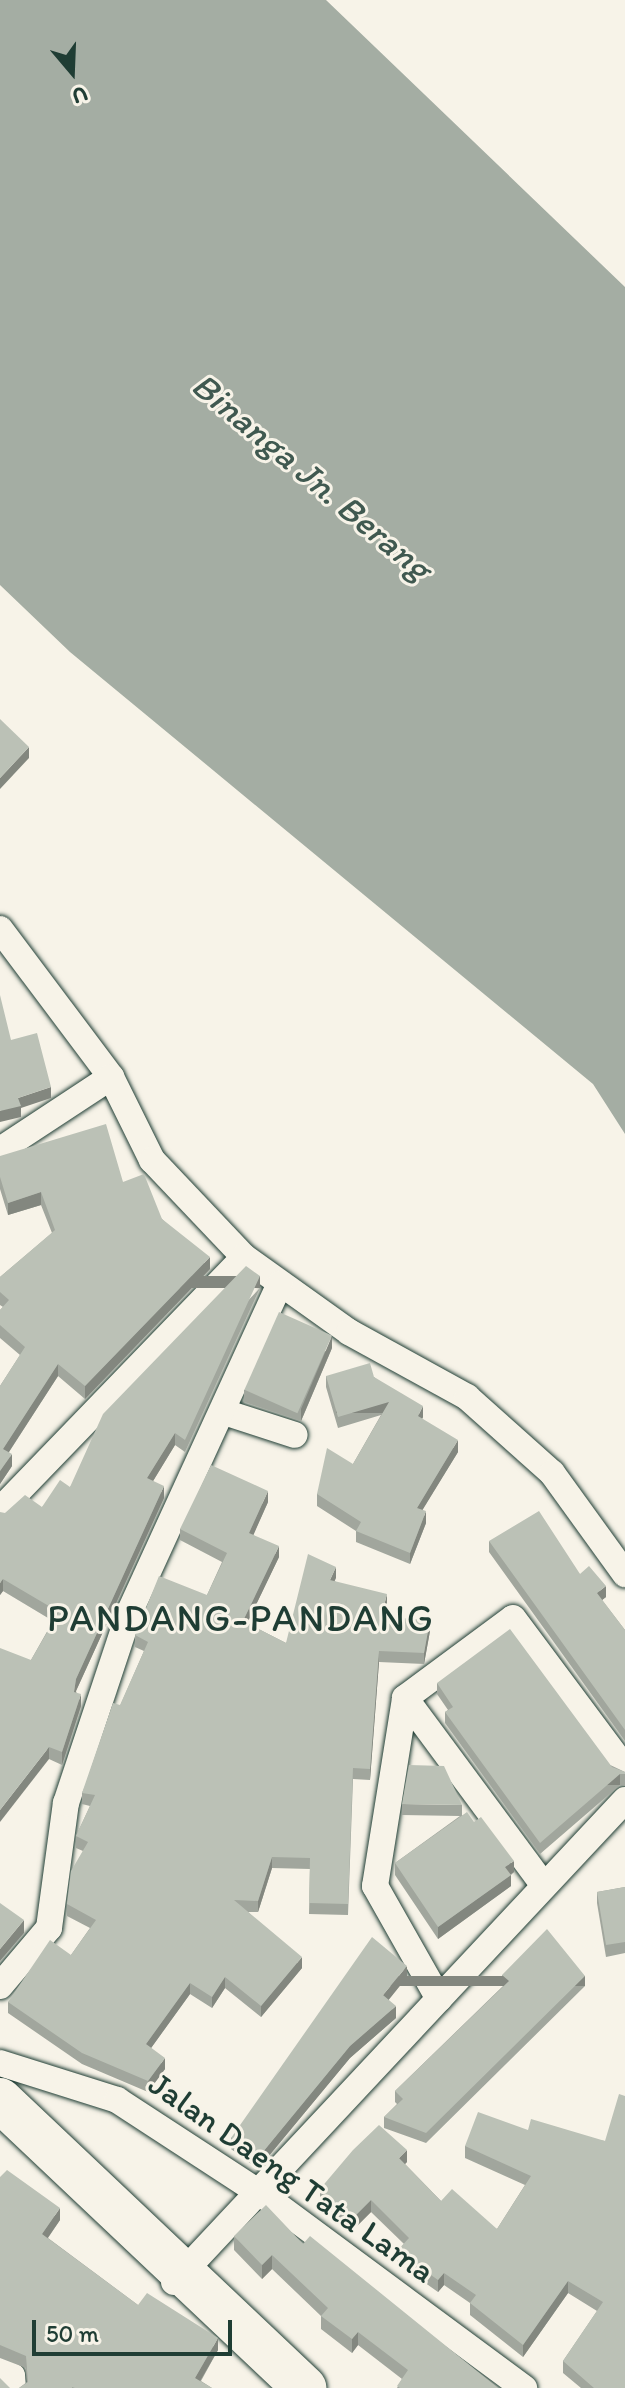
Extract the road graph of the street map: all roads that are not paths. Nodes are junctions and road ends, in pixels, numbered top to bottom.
1 (0, 929) edge
2 (111, 1077) junction
3 (0, 1150) edge
4 (244, 1257) junction
5 (280, 1284) junction
6 (227, 1413) junction
7 (295, 1435) dead end
8 (0, 1510) edge
9 (625, 1574) edge
10 (405, 1698) junction
11 (625, 1768) edge
12 (625, 1800) edge
13 (542, 1883) junction
14 (0, 1986) edge
15 (439, 1999) junction
16 (0, 2063) edge
17 (0, 2100) edge
18 (0, 2117) edge
19 (263, 2195) junction
20 (175, 2282) junction
21 (0, 2369) edge
22 (13, 2388) edge
23 (277, 2388) edge
24 (305, 2388) edge
25 (524, 2388) edge

1 - 2 street
2 - 3 street
2 - 4 street
4 - 5 street
4 - 8 street
5 - 6 street
5 - 9 street
6 - 7 street
6 - 14 street
10 - 11 street
10 - 13 street
10 - 15 street
12 - 13 street
13 - 15 street
15 - 19 street
16 - 19 street, Jalan Daeng Tata Lama
17 - 20 highway
18 - 20 highway
19 - 20 street
19 - 25 street, Jalan Daeng Tata Lama
20 - 23 highway
20 - 24 highway
21 - 22 street

